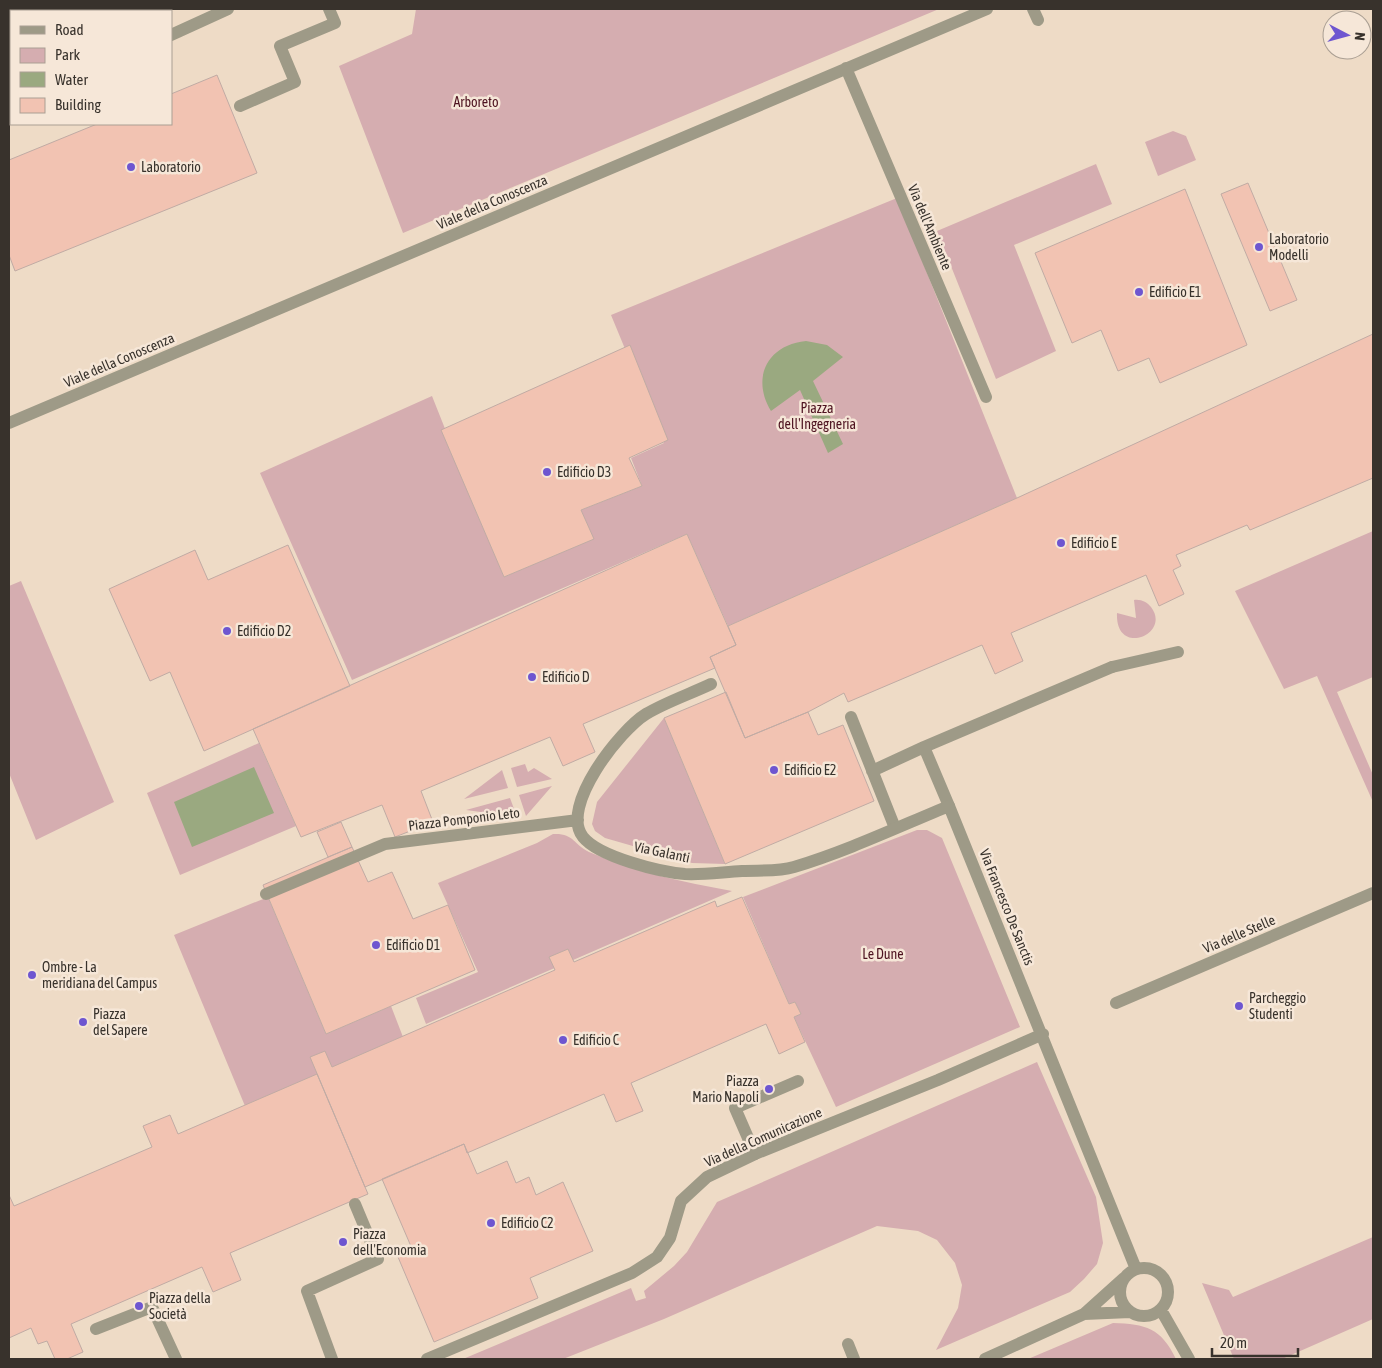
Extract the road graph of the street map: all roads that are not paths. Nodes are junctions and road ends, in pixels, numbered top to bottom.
1 (228, 9) edge
2 (329, 9) edge
3 (987, 9) edge
4 (172, 35) edge
5 (846, 68) junction
6 (240, 106) dead end
7 (986, 396) dead end
8 (9, 423) edge
9 (1178, 652) dead end
10 (711, 684) dead end
11 (851, 717) dead end
12 (924, 747) junction
13 (872, 771) junction
14 (949, 806) junction
15 (578, 820) junction
16 (895, 828) junction
17 (1373, 893) edge
18 (266, 894) dead end
19 (1116, 1003) dead end
20 (1043, 1034) junction
21 (798, 1081) dead end
22 (755, 1154) junction
23 (355, 1204) dead end
24 (1136, 1269) junction
25 (1124, 1278) junction
26 (1161, 1310) junction
27 (1130, 1312) junction
28 (1084, 1314) junction
29 (96, 1329) dead end
30 (848, 1344) dead end
31 (176, 1359) edge
32 (332, 1359) edge
33 (427, 1359) edge
34 (854, 1359) edge
35 (985, 1359) edge
36 (1189, 1359) edge

1 - 4 street
2 - 6 street
3 - 5 street, Viale della Conoscenza
5 - 7 street, Via dell'Ambiente
5 - 8 street, Viale della Conoscenza
9 - 12 street
10 - 15 street
11 - 13 street
12 - 13 street
12 - 14 street, Via Francesco De Sanctis
13 - 16 street
14 - 16 street, Via Galanti
14 - 20 street, Via Francesco De Sanctis
15 - 16 street, Via Galanti
15 - 18 street, Piazza Pomponio Leto
17 - 19 street, Via delle Stelle
20 - 22 street, Via della Comunicazione
20 - 24 street, Via Francesco De Sanctis
21 - 22 street
22 - 33 street, Via della Comunicazione
23 - 32 street
24 - 25 street
24 - 26 street
25 - 27 street
25 - 28 street
26 - 27 street
26 - 36 street
27 - 28 street
28 - 35 street
29 - 31 street
30 - 34 street

